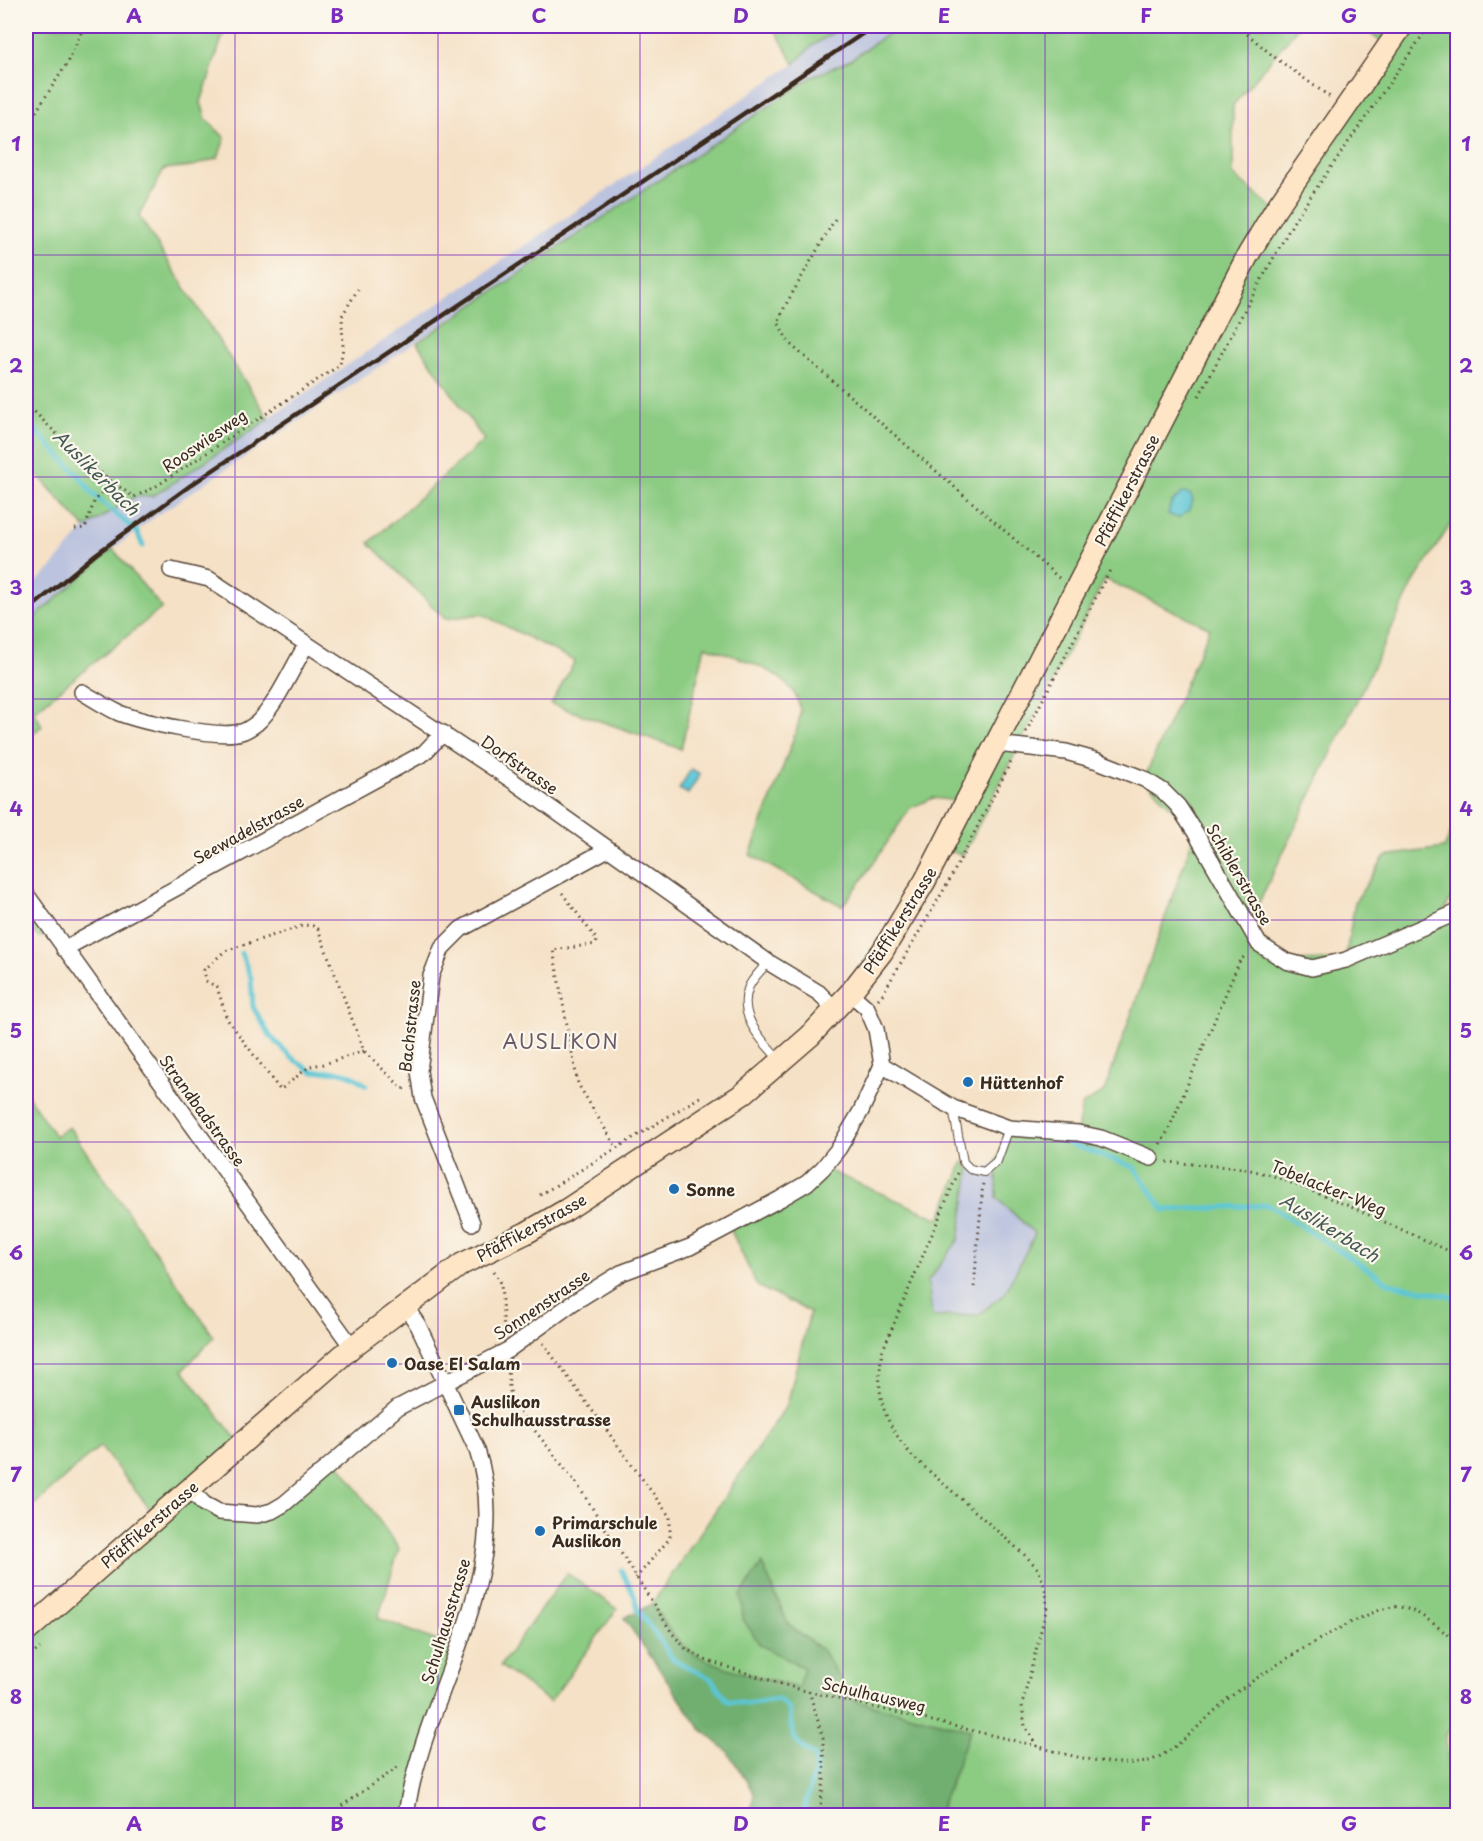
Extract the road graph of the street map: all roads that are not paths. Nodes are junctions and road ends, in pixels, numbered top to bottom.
1 (1402, 26) edge
2 (171, 570) dead end
3 (306, 645) junction
4 (82, 692) dead end
5 (443, 733) junction
6 (997, 744) junction
7 (608, 849) junction
8 (26, 894) edge
9 (1458, 912) edge
10 (64, 949) junction
11 (768, 962) junction
12 (850, 993) junction
13 (836, 1010) junction
14 (782, 1062) junction
15 (882, 1065) junction
16 (953, 1108) junction
17 (1009, 1128) junction
18 (1151, 1158) road end
19 (472, 1223) dead end
20 (405, 1306) junction
21 (352, 1347) junction
22 (446, 1383) junction
23 (189, 1488) junction
24 (26, 1632) edge
25 (406, 1815) edge

1 - 6 main road, Pfäffikerstrasse
2 - 3 street, Dorfstrasse
3 - 4 street
3 - 5 street, Dorfstrasse
5 - 7 street, Dorfstrasse
5 - 10 street, Seewadelstrasse
6 - 9 street, Schiblerstrasse
6 - 12 main road, Pfäffikerstrasse
7 - 11 street, Dorfstrasse
7 - 19 street, Bachstrasse
8 - 10 street, Strandbadstrasse
10 - 21 street, Strandbadstrasse
11 - 13 street, Dorfstrasse
11 - 14 lane
12 - 13 main road, Pfäffikerstrasse
12 - 15 street
13 - 14 main road, Pfäffikerstrasse
14 - 20 main road, Pfäffikerstrasse
15 - 16 street
15 - 22 street, Sonnenstrasse
16 - 17 street
16 - 17 lane
17 - 18 street
20 - 21 main road, Pfäffikerstrasse
20 - 22 street, Schulhausstrasse
21 - 23 main road, Pfäffikerstrasse
22 - 23 street, Sonnenstrasse
22 - 25 street, Schulhausstrasse
23 - 24 main road, Pfäffikerstrasse

